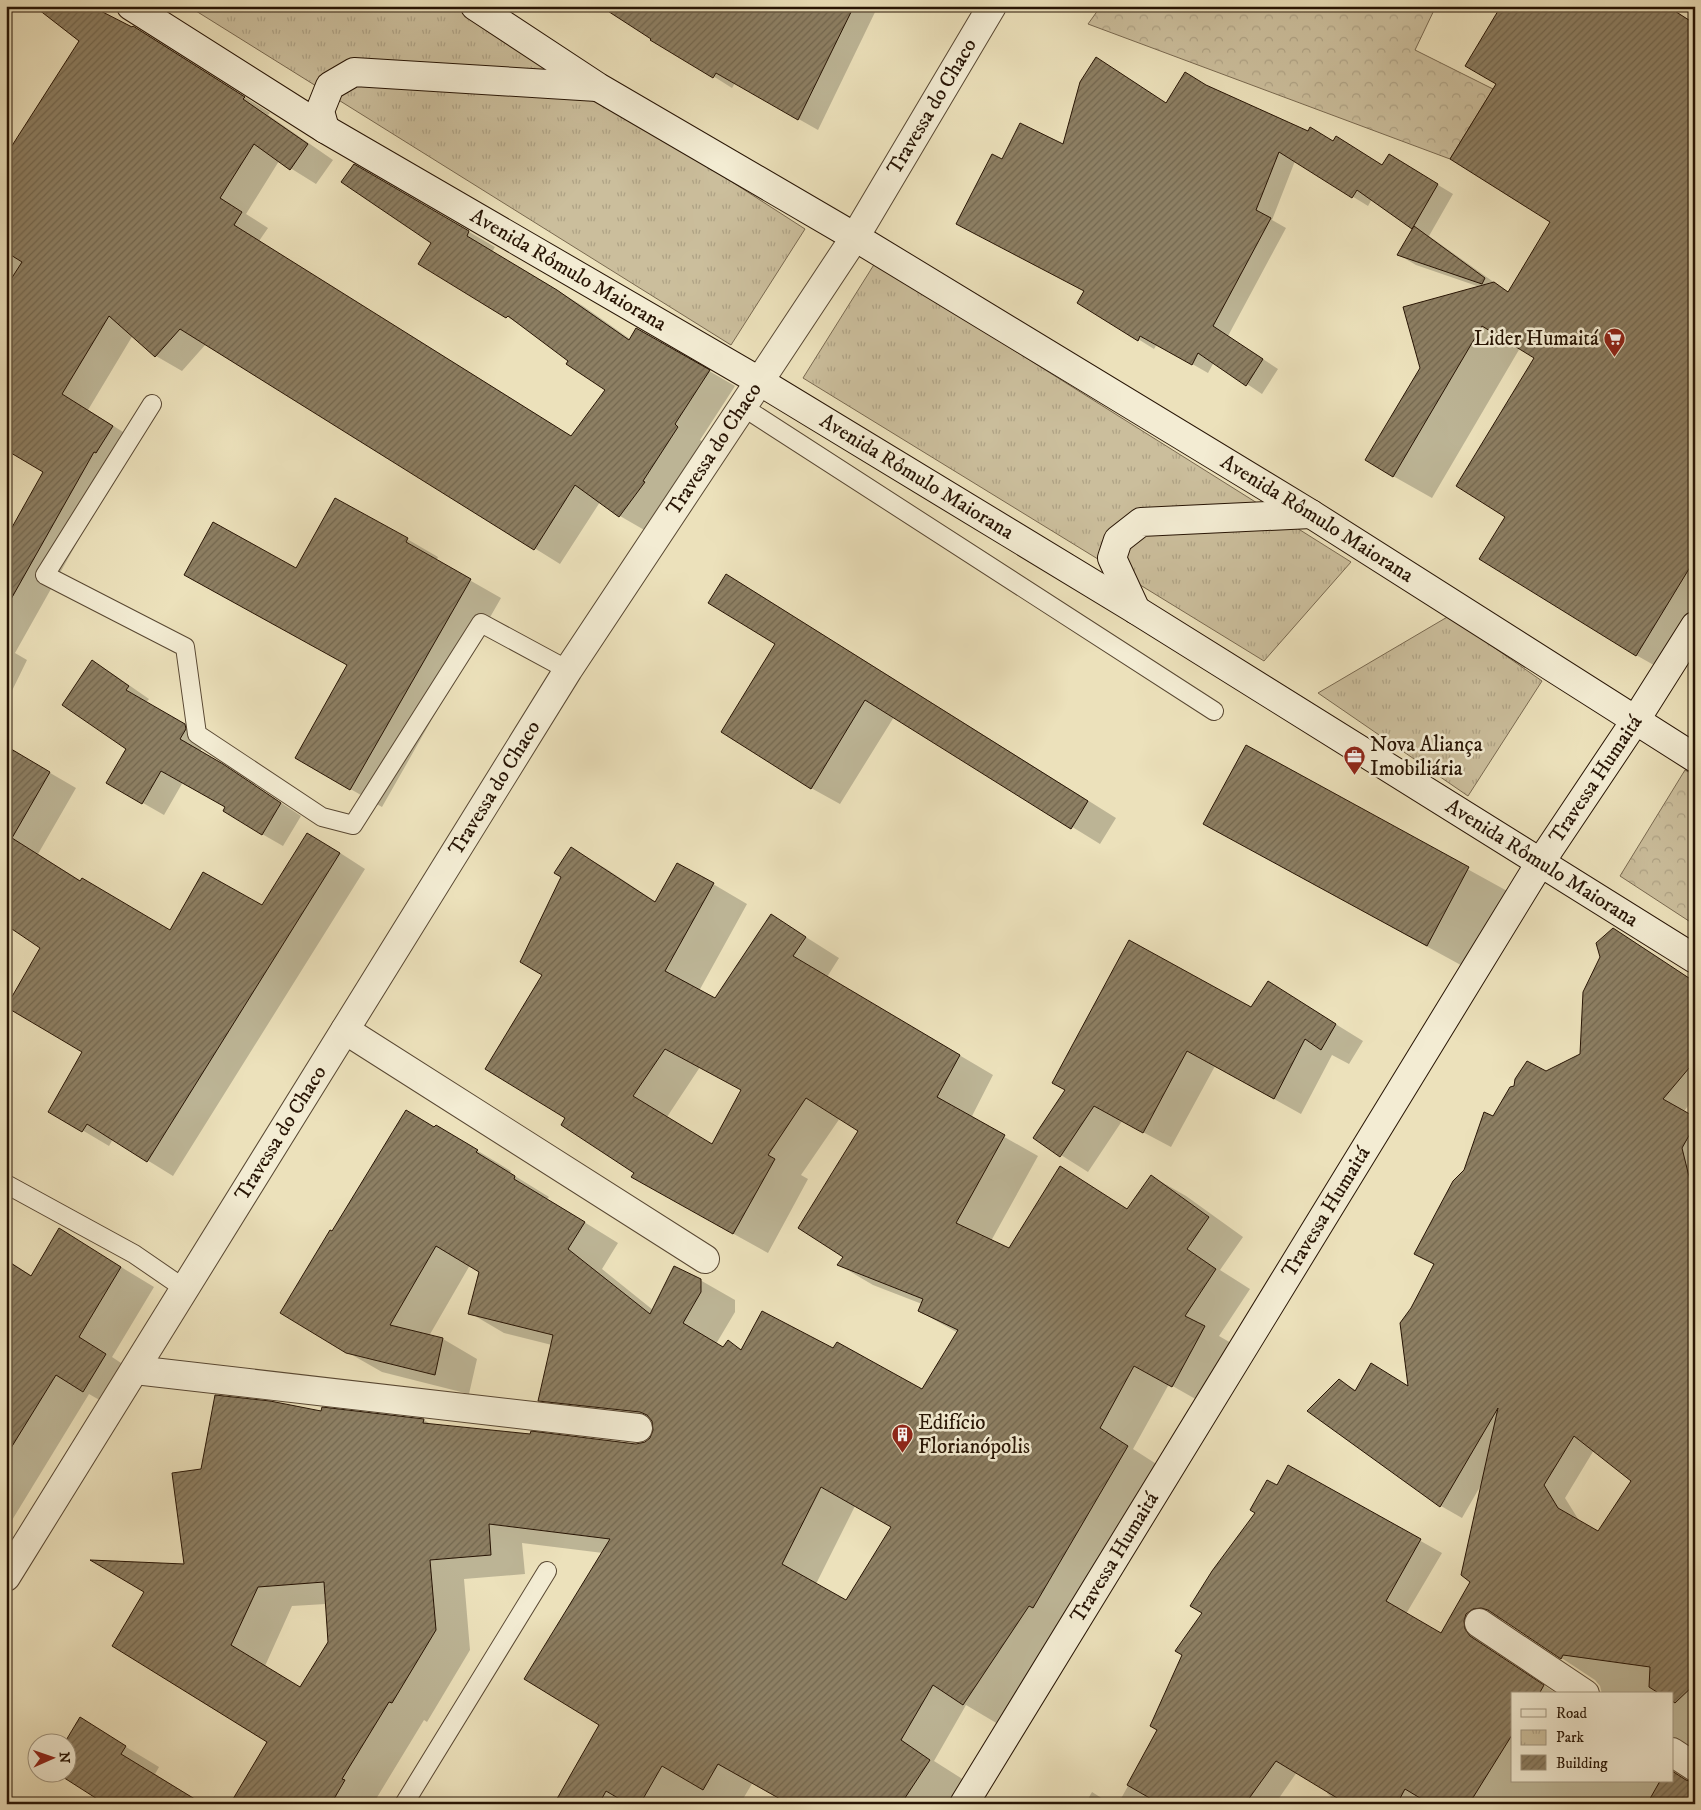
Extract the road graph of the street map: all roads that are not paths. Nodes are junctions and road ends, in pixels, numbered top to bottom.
1 (131, 6) edge
2 (475, 6) edge
3 (992, 6) edge
4 (598, 87) junction
5 (325, 129) junction
6 (855, 237) junction
7 (760, 382) junction
8 (152, 404) dead end
9 (743, 407) junction
10 (1312, 514) junction
11 (1136, 610) junction
12 (1695, 626) edge
13 (568, 670) junction
14 (1214, 711) dead end
15 (1635, 721) junction
16 (1695, 758) edge
17 (1540, 863) junction
18 (1695, 959) edge
19 (345, 1030) junction
20 (6, 1184) edge
21 (705, 1260) dead end
22 (185, 1289) junction
23 (134, 1370) junction
24 (638, 1428) dead end
25 (547, 1571) dead end
26 (6, 1578) edge
27 (1479, 1623) dead end
28 (1582, 1692) edge
29 (1674, 1753) edge
30 (1695, 1767) edge
31 (404, 1804) edge
32 (964, 1804) edge

1 - 5 street, Avenida Rômulo Maiorana
2 - 4 street, Avenida Rômulo Maiorana
3 - 6 street, Travessa do Chaco
4 - 5 street
4 - 6 street, Avenida Rômulo Maiorana
5 - 7 street, Avenida Rômulo Maiorana
6 - 7 street, Travessa do Chaco
6 - 10 street, Avenida Rômulo Maiorana
7 - 9 street, Travessa do Chaco
7 - 11 street, Avenida Rômulo Maiorana
8 - 13 lane
9 - 13 street, Travessa do Chaco
9 - 14 lane
10 - 11 street
10 - 15 street, Avenida Rômulo Maiorana
11 - 17 street, Avenida Rômulo Maiorana
12 - 15 street, Travessa Humaitá
13 - 19 street, Travessa do Chaco
15 - 16 street, Avenida Rômulo Maiorana
15 - 17 street, Travessa Humaitá
17 - 18 street, Avenida Rômulo Maiorana
17 - 32 street, Travessa Humaitá
19 - 21 street
19 - 22 street, Travessa do Chaco
20 - 22 lane
22 - 23 street, Travessa do Chaco
23 - 24 street
23 - 26 street, Travessa do Chaco
25 - 31 lane
27 - 28 street
29 - 30 street

